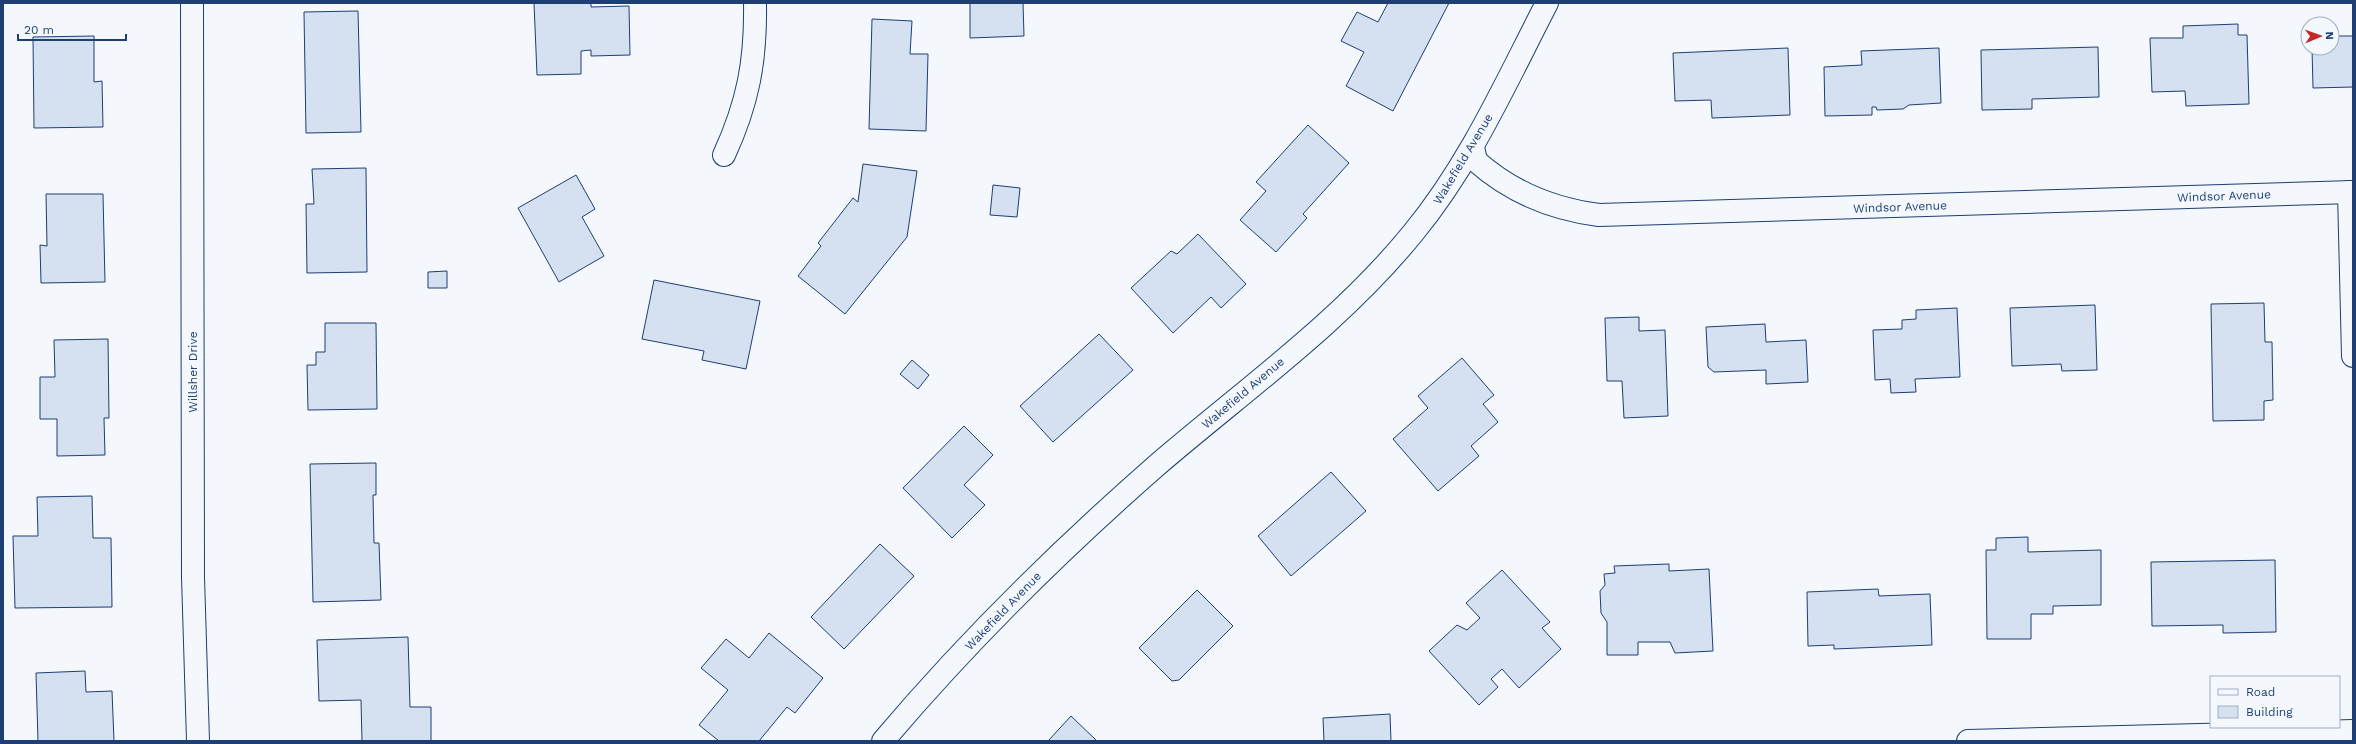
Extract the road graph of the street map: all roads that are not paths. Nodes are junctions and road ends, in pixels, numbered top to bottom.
1 (192, 3) edge
2 (755, 3) edge
3 (1547, 3) edge
4 (1473, 147) junction
5 (724, 155) dead end
6 (2351, 192) edge
7 (2353, 356) edge
8 (2353, 731) edge
9 (198, 741) edge
10 (883, 741) edge
11 (1968, 741) edge

1 - 9 street, Willsher Drive
2 - 5 street
3 - 4 street, Wakefield Avenue
4 - 6 street, Windsor Avenue
4 - 10 street, Wakefield Avenue
6 - 7 street
8 - 11 street

